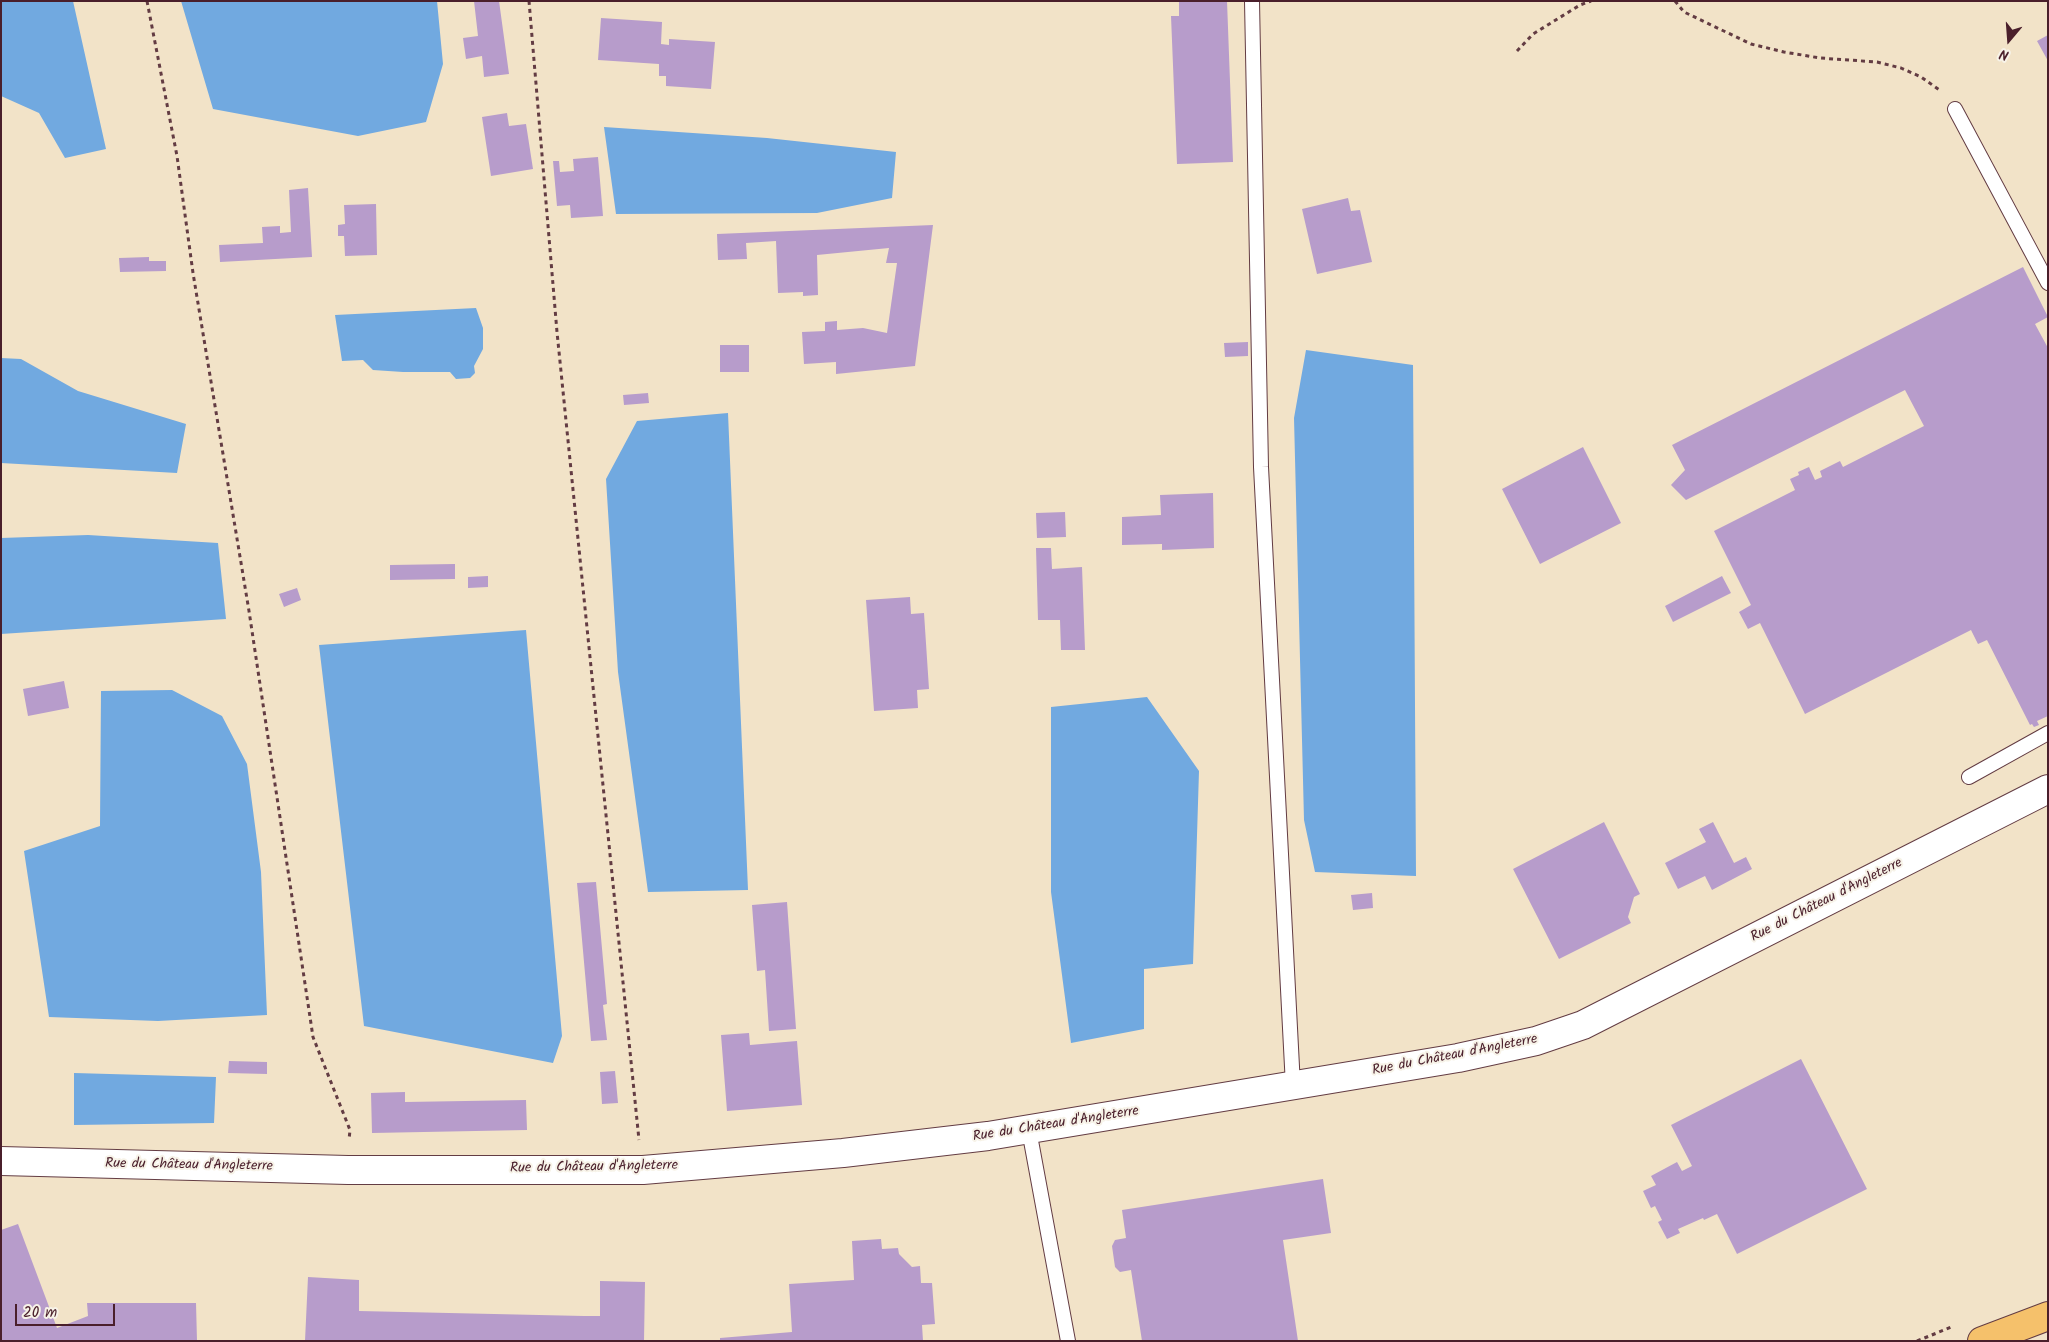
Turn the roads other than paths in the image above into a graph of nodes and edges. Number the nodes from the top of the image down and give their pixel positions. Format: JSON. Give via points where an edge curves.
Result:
{"nodes":[{"id":1,"x":1252,"y":1,"type":"edge"},
{"id":2,"x":1955,"y":109,"type":"road end"},
{"id":3,"x":2048,"y":283,"type":"edge"},
{"id":4,"x":2048,"y":733,"type":"edge"},
{"id":5,"x":1969,"y":777,"type":"dead end"},
{"id":6,"x":2048,"y":789,"type":"edge"},
{"id":7,"x":1293,"y":1086,"type":"junction"},
{"id":8,"x":1029,"y":1130,"type":"junction"},
{"id":9,"x":1,"y":1161,"type":"edge"},
{"id":10,"x":2048,"y":1316,"type":"edge"},
{"id":11,"x":1068,"y":1341,"type":"edge"},
{"id":12,"x":1982,"y":1341,"type":"edge"}],
"edges":[{"from":1,"to":7,"type":"lane","via":[[1261,467]]},
{"from":2,"to":3,"type":"lane"},
{"from":4,"to":5,"type":"lane"},
{"from":6,"to":7,"type":"street","name":"Rue du Château d'Angleterre","via":[[1582,1025],[1536,1041],[1458,1058]]},
{"from":7,"to":8,"type":"street","name":"Rue du Château d'Angleterre"},
{"from":8,"to":9,"type":"street","name":"Rue du Château d'Angleterre","via":[[843,1153],[643,1170],[348,1170]]},
{"from":8,"to":11,"type":"lane"},
{"from":10,"to":12,"type":"main road"}]}
